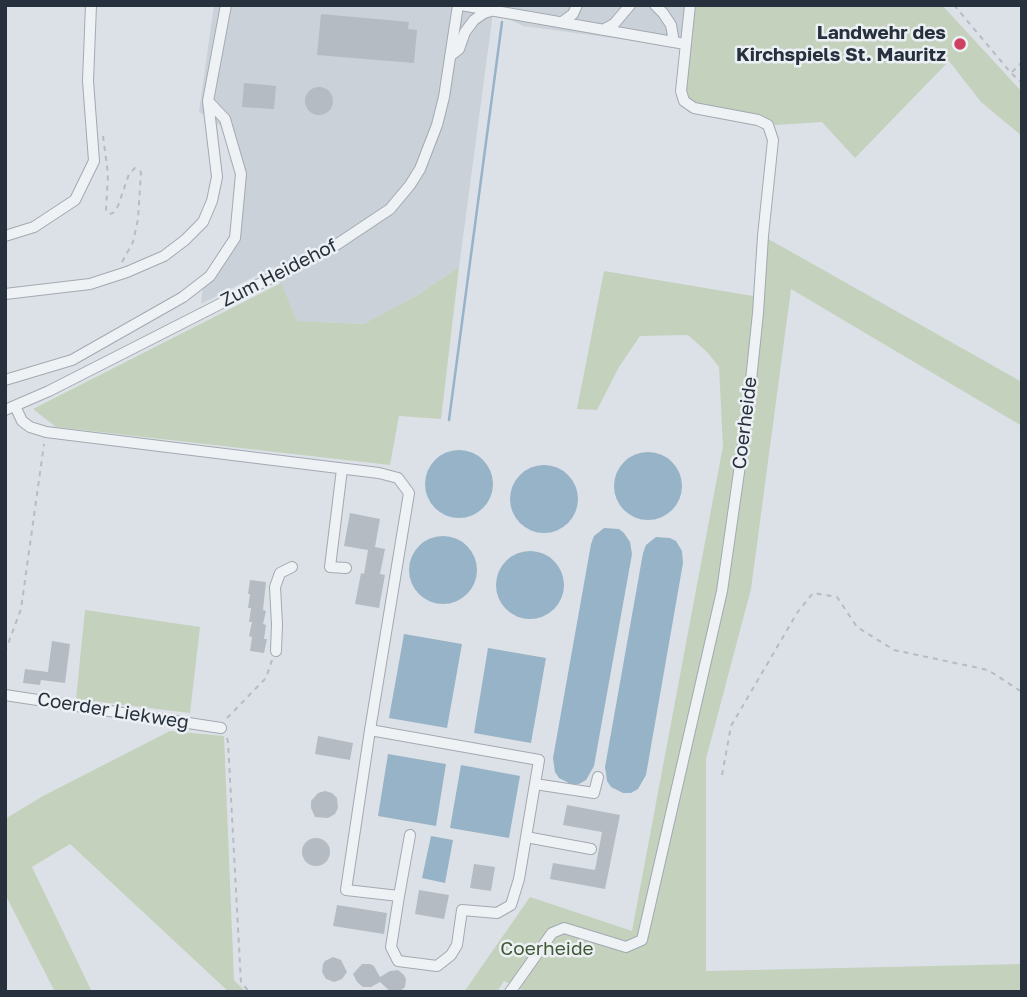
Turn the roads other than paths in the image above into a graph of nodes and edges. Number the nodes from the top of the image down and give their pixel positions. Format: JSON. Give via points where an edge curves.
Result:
{"nodes":[{"id":1,"x":91,"y":5,"type":"edge"},
{"id":2,"x":226,"y":5,"type":"edge"},
{"id":3,"x":459,"y":5,"type":"edge"},
{"id":4,"x":577,"y":5,"type":"edge"},
{"id":5,"x":630,"y":5,"type":"edge"},
{"id":6,"x":655,"y":5,"type":"edge"},
{"id":7,"x":690,"y":5,"type":"edge"},
{"id":8,"x":521,"y":9,"type":"edge"},
{"id":9,"x":495,"y":11,"type":"junction"},
{"id":10,"x":562,"y":22,"type":"junction"},
{"id":11,"x":603,"y":30,"type":"junction"},
{"id":12,"x":680,"y":43,"type":"junction"},
{"id":13,"x":450,"y":56,"type":"junction"},
{"id":14,"x":208,"y":101,"type":"junction"},
{"id":15,"x":5,"y":236,"type":"edge"},
{"id":16,"x":5,"y":294,"type":"edge"},
{"id":17,"x":5,"y":380,"type":"edge"},
{"id":18,"x":10,"y":408,"type":"edge"},
{"id":19,"x":342,"y":469,"type":"junction"},
{"id":20,"x":292,"y":567,"type":"dead end"},
{"id":21,"x":346,"y":568,"type":"dead end"},
{"id":22,"x":276,"y":650,"type":"road end"},
{"id":23,"x":5,"y":695,"type":"edge"},
{"id":24,"x":221,"y":728,"type":"road end"},
{"id":25,"x":370,"y":730,"type":"junction"},
{"id":26,"x":598,"y":777,"type":"dead end"},
{"id":27,"x":535,"y":784,"type":"junction"},
{"id":28,"x":410,"y":835,"type":"dead end"},
{"id":29,"x":526,"y":837,"type":"junction"},
{"id":30,"x":591,"y":849,"type":"dead end"},
{"id":31,"x":399,"y":896,"type":"junction"},
{"id":32,"x":510,"y":992,"type":"edge"}],
"edges":[{"from":1,"to":15,"type":"street","via":[[88,81],[94,161],[75,200],[34,227]]},
{"from":2,"to":14,"type":"street"},
{"from":3,"to":9,"type":"street","name":"Zum Heidehof"},
{"from":3,"to":13,"type":"street","name":"Zum Heidehof"},
{"from":4,"to":10,"type":"street"},
{"from":5,"to":11,"type":"street"},
{"from":6,"to":12,"type":"street"},
{"from":7,"to":12,"type":"street","name":"Coerheide"},
{"from":8,"to":9,"type":"street","name":"Zum Heidehof"},
{"from":8,"to":10,"type":"street","name":"Zum Heidehof"},
{"from":9,"to":13,"type":"street","name":"Zum Heidehof","via":[[474,20],[459,49]]},
{"from":10,"to":11,"type":"street","name":"Zum Heidehof"},
{"from":11,"to":12,"type":"street","name":"Zum Heidehof"},
{"from":12,"to":32,"type":"street","name":"Coerheide","via":[[684,101],[694,108],[758,120],[768,125],[773,140],[748,409],[722,591],[642,940],[626,947],[564,928],[552,933]]},
{"from":13,"to":18,"type":"street","name":"Zum Heidehof","via":[[430,148],[410,186],[390,209],[336,245]]},
{"from":14,"to":16,"type":"street","via":[[217,177],[203,222],[185,240],[164,256],[90,284]]},
{"from":14,"to":17,"type":"street","via":[[225,119],[241,174],[235,238],[210,276],[183,297],[72,360]]},
{"from":18,"to":19,"type":"street","name":"Zum Heidehof","via":[[30,427],[46,432]]},
{"from":19,"to":21,"type":"street","via":[[330,568]]},
{"from":19,"to":25,"type":"street","name":"Zum Heidehof","via":[[398,478],[408,493]]},
{"from":20,"to":22,"type":"street","via":[[280,573],[275,587]]},
{"from":23,"to":24,"type":"street","name":"Coerder Liekweg"},
{"from":25,"to":27,"type":"street","via":[[539,760]]},
{"from":25,"to":31,"type":"street","name":"Zum Heidehof","via":[[346,890]]},
{"from":26,"to":27,"type":"street","via":[[594,793]]},
{"from":27,"to":29,"type":"street"},
{"from":28,"to":31,"type":"street"},
{"from":29,"to":30,"type":"street"},
{"from":29,"to":31,"type":"street","via":[[511,905],[497,913],[463,910],[457,945],[437,967],[398,961],[391,947]]}]}
